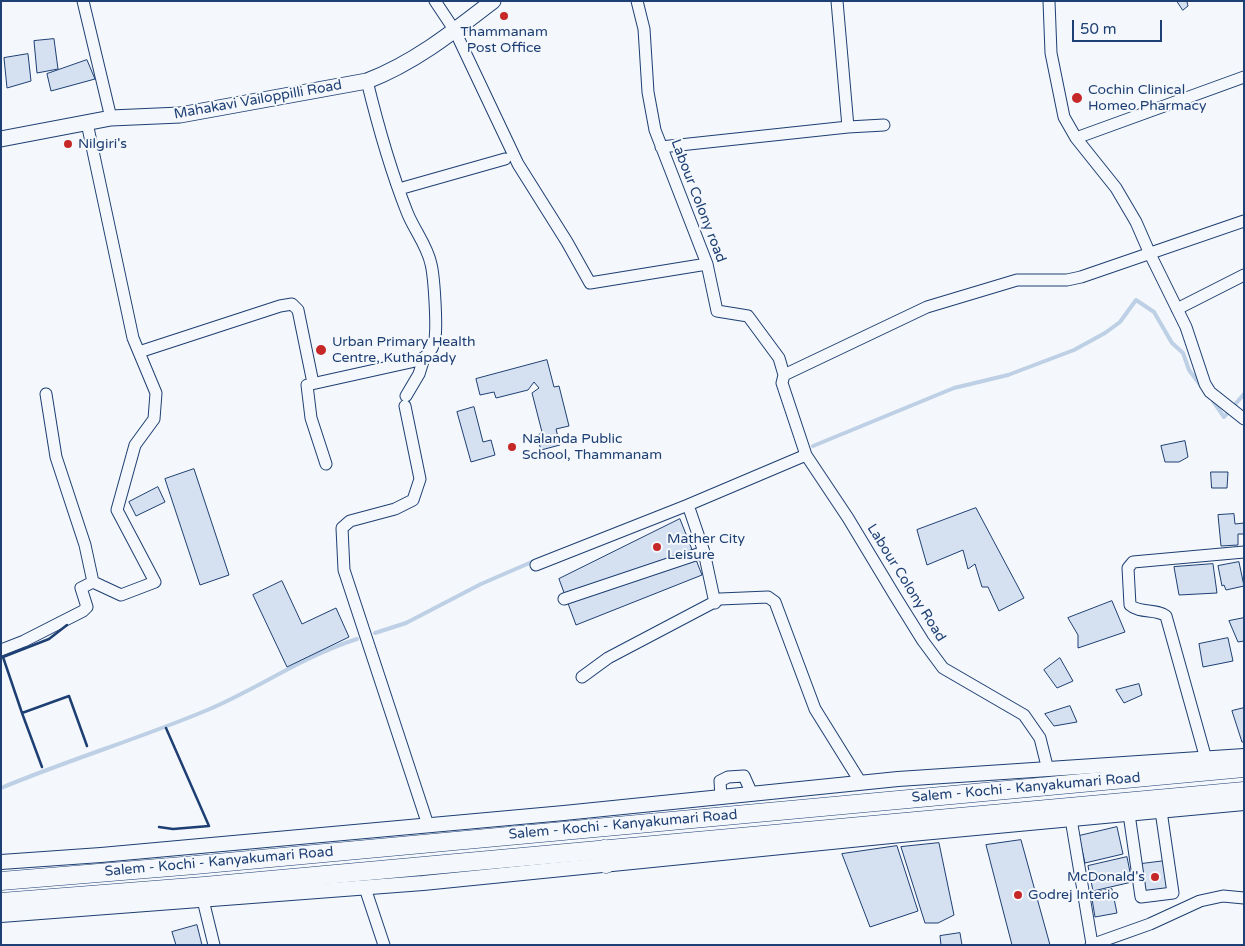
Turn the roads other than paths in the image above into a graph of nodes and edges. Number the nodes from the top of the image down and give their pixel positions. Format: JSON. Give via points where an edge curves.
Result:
{"nodes":[{"id":1,"x":83,"y":1,"type":"edge"},
{"id":2,"x":435,"y":1,"type":"edge"},
{"id":3,"x":493,"y":1,"type":"edge"},
{"id":4,"x":637,"y":1,"type":"edge"},
{"id":5,"x":837,"y":1,"type":"edge"},
{"id":6,"x":1049,"y":1,"type":"edge"},
{"id":7,"x":455,"y":31,"type":"junction"},
{"id":8,"x":1244,"y":77,"type":"edge"},
{"id":9,"x":366,"y":81,"type":"junction"},
{"id":10,"x":111,"y":118,"type":"junction"},
{"id":11,"x":87,"y":123,"type":"junction"},
{"id":12,"x":884,"y":125,"type":"dead end"},
{"id":13,"x":848,"y":127,"type":"junction"},
{"id":14,"x":1076,"y":138,"type":"junction"},
{"id":15,"x":1,"y":139,"type":"edge"},
{"id":16,"x":661,"y":147,"type":"junction"},
{"id":17,"x":505,"y":158,"type":"dead end"},
{"id":18,"x":399,"y":189,"type":"junction"},
{"id":19,"x":1244,"y":221,"type":"edge"},
{"id":20,"x":1150,"y":254,"type":"junction"},
{"id":21,"x":707,"y":264,"type":"junction"},
{"id":22,"x":1244,"y":275,"type":"edge"},
{"id":23,"x":1177,"y":309,"type":"junction"},
{"id":24,"x":139,"y":352,"type":"junction"},
{"id":25,"x":424,"y":358,"type":"junction"},
{"id":26,"x":784,"y":376,"type":"junction"},
{"id":27,"x":313,"y":383,"type":"junction"},
{"id":28,"x":46,"y":394,"type":"dead end"},
{"id":29,"x":1244,"y":419,"type":"edge"},
{"id":30,"x":806,"y":455,"type":"junction"},
{"id":31,"x":326,"y":464,"type":"dead end"},
{"id":32,"x":688,"y":505,"type":"junction"},
{"id":33,"x":704,"y":552,"type":"junction"},
{"id":34,"x":1244,"y":552,"type":"edge"},
{"id":35,"x":536,"y":565,"type":"dead end"},
{"id":36,"x":92,"y":582,"type":"junction"},
{"id":37,"x":564,"y":599,"type":"dead end"},
{"id":38,"x":715,"y":603,"type":"junction"},
{"id":39,"x":1,"y":650,"type":"edge"},
{"id":40,"x":582,"y":677,"type":"dead end"},
{"id":41,"x":1244,"y":756,"type":"edge"},
{"id":42,"x":1206,"y":759,"type":"junction"},
{"id":43,"x":1244,"y":768,"type":"edge"},
{"id":44,"x":1048,"y":770,"type":"junction"},
{"id":45,"x":861,"y":783,"type":"junction"},
{"id":46,"x":1244,"y":791,"type":"edge"},
{"id":47,"x":752,"y":794,"type":"junction"},
{"id":48,"x":953,"y":795,"type":"junction"},
{"id":49,"x":736,"y":796,"type":"junction"},
{"id":50,"x":721,"y":797,"type":"junction"},
{"id":51,"x":1244,"y":803,"type":"edge"},
{"id":52,"x":1161,"y":811,"type":"junction"},
{"id":53,"x":737,"y":814,"type":"junction"},
{"id":54,"x":1129,"y":814,"type":"junction"},
{"id":55,"x":956,"y":818,"type":"junction"},
{"id":56,"x":1071,"y":820,"type":"junction"},
{"id":57,"x":428,"y":825,"type":"junction"},
{"id":58,"x":605,"y":857,"type":"junction"},
{"id":59,"x":1,"y":862,"type":"edge"},
{"id":60,"x":50,"y":877,"type":"junction"},
{"id":61,"x":1,"y":881,"type":"edge"},
{"id":62,"x":365,"y":888,"type":"junction"},
{"id":63,"x":52,"y":898,"type":"junction"},
{"id":64,"x":1244,"y":898,"type":"edge"},
{"id":65,"x":203,"y":900,"type":"junction"},
{"id":66,"x":1,"y":902,"type":"edge"},
{"id":67,"x":1,"y":916,"type":"edge"},
{"id":68,"x":1092,"y":944,"type":"edge"},
{"id":69,"x":214,"y":945,"type":"edge"},
{"id":70,"x":384,"y":945,"type":"edge"}],
"edges":[{"from":1,"to":10,"type":"street"},
{"from":2,"to":7,"type":"street"},
{"from":3,"to":7,"type":"main road","name":"Mahakavi Vailoppilli Road"},
{"from":4,"to":16,"type":"street","name":"Labour Colony road","via":[[644,29],[648,92]]},
{"from":5,"to":13,"type":"street"},
{"from":6,"to":14,"type":"street","via":[[1051,53],[1064,117]]},
{"from":7,"to":9,"type":"main road","name":"Mahakavi Vailoppilli Road","via":[[411,60]]},
{"from":7,"to":21,"type":"street","via":[[518,164],[590,283]]},
{"from":8,"to":14,"type":"street"},
{"from":9,"to":10,"type":"main road","name":"Mahakavi Vailoppilli Road","via":[[180,115]]},
{"from":9,"to":18,"type":"street","via":[[382,142]]},
{"from":10,"to":11,"type":"main road","name":"Mahakavi Vailoppilli Road"},
{"from":11,"to":15,"type":"main road","name":"Mahakavi Vailoppilli Road"},
{"from":11,"to":24,"type":"street","via":[[133,338]]},
{"from":12,"to":13,"type":"street"},
{"from":13,"to":16,"type":"street"},
{"from":14,"to":20,"type":"street","via":[[1116,188]]},
{"from":16,"to":21,"type":"street","name":"Labour Colony road"},
{"from":17,"to":18,"type":"street"},
{"from":18,"to":25,"type":"street","via":[[433,272],[435,342]]},
{"from":19,"to":20,"type":"street"},
{"from":20,"to":23,"type":"street"},
{"from":20,"to":26,"type":"street","via":[[1081,277],[1017,280],[927,307]]},
{"from":21,"to":26,"type":"street","name":"Labour Colony road","via":[[717,311],[748,316],[779,358]]},
{"from":22,"to":23,"type":"street"},
{"from":23,"to":29,"type":"street","via":[[1205,384],[1210,392]]},
{"from":24,"to":27,"type":"street","via":[[292,304],[298,310]]},
{"from":24,"to":36,"type":"street","via":[[156,393],[154,420],[135,445],[117,510],[155,582],[121,596]]},
{"from":25,"to":27,"type":"street"},
{"from":25,"to":57,"type":"street","via":[[406,401],[420,479],[413,500],[395,510],[350,521],[342,528],[344,570]]},
{"from":26,"to":30,"type":"street","name":"Labour Colony Road","via":[[782,383]]},
{"from":27,"to":31,"type":"street","via":[[307,385],[311,418]]},
{"from":28,"to":36,"type":"street","via":[[56,456],[85,545]]},
{"from":30,"to":32,"type":"street"},
{"from":30,"to":44,"type":"street","name":"Labour Colony Road","via":[[943,668],[1024,715],[1040,738]]},
{"from":32,"to":33,"type":"street"},
{"from":32,"to":35,"type":"street"},
{"from":33,"to":37,"type":"street"},
{"from":33,"to":38,"type":"street"},
{"from":34,"to":42,"type":"street","via":[[1133,562],[1128,568],[1130,605],[1136,610],[1166,616]]},
{"from":36,"to":39,"type":"street","via":[[81,588],[87,607],[83,611]]},
{"from":38,"to":40,"type":"street","via":[[608,658]]},
{"from":38,"to":45,"type":"street","via":[[720,599],[753,596],[768,597],[775,602],[815,709]]},
{"from":41,"to":42,"type":"street"},
{"from":42,"to":44,"type":"street"},
{"from":43,"to":48,"type":"highway","name":"Salem - Kochi - Kanyakumari Road"},
{"from":44,"to":45,"type":"street"},
{"from":45,"to":47,"type":"street"},
{"from":46,"to":55,"type":"highway","name":"Salem - Kochi - Kanyakumari Road"},
{"from":47,"to":49,"type":"street"},
{"from":47,"to":50,"type":"street","via":[[744,776],[728,777],[720,781]]},
{"from":48,"to":53,"type":"highway","name":"Salem - Kochi - Kanyakumari Road"},
{"from":48,"to":55,"type":"highway"},
{"from":49,"to":50,"type":"street"},
{"from":49,"to":53,"type":"street"},
{"from":50,"to":57,"type":"street"},
{"from":51,"to":52,"type":"street"},
{"from":52,"to":54,"type":"street"},
{"from":52,"to":54,"type":"street","via":[[1173,893],[1141,897]]},
{"from":53,"to":60,"type":"highway","name":"Salem - Kochi - Kanyakumari Road"},
{"from":54,"to":56,"type":"street"},
{"from":55,"to":58,"type":"highway","name":"Salem - Kochi - Kanyakumari Road"},
{"from":56,"to":58,"type":"street"},
{"from":56,"to":68,"type":"street"},
{"from":57,"to":59,"type":"street"},
{"from":58,"to":62,"type":"street"},
{"from":58,"to":63,"type":"highway","name":"Salem - Kochi - Kanyakumari Road"},
{"from":60,"to":61,"type":"highway","name":"Salem - Kochi - Kanyakumari Road"},
{"from":60,"to":63,"type":"highway"},
{"from":62,"to":65,"type":"street"},
{"from":62,"to":70,"type":"street"},
{"from":63,"to":66,"type":"highway","name":"Salem - Kochi - Kanyakumari Road"},
{"from":64,"to":68,"type":"street","via":[[1223,896],[1200,902]]},
{"from":65,"to":67,"type":"street"},
{"from":65,"to":69,"type":"street"}]}
